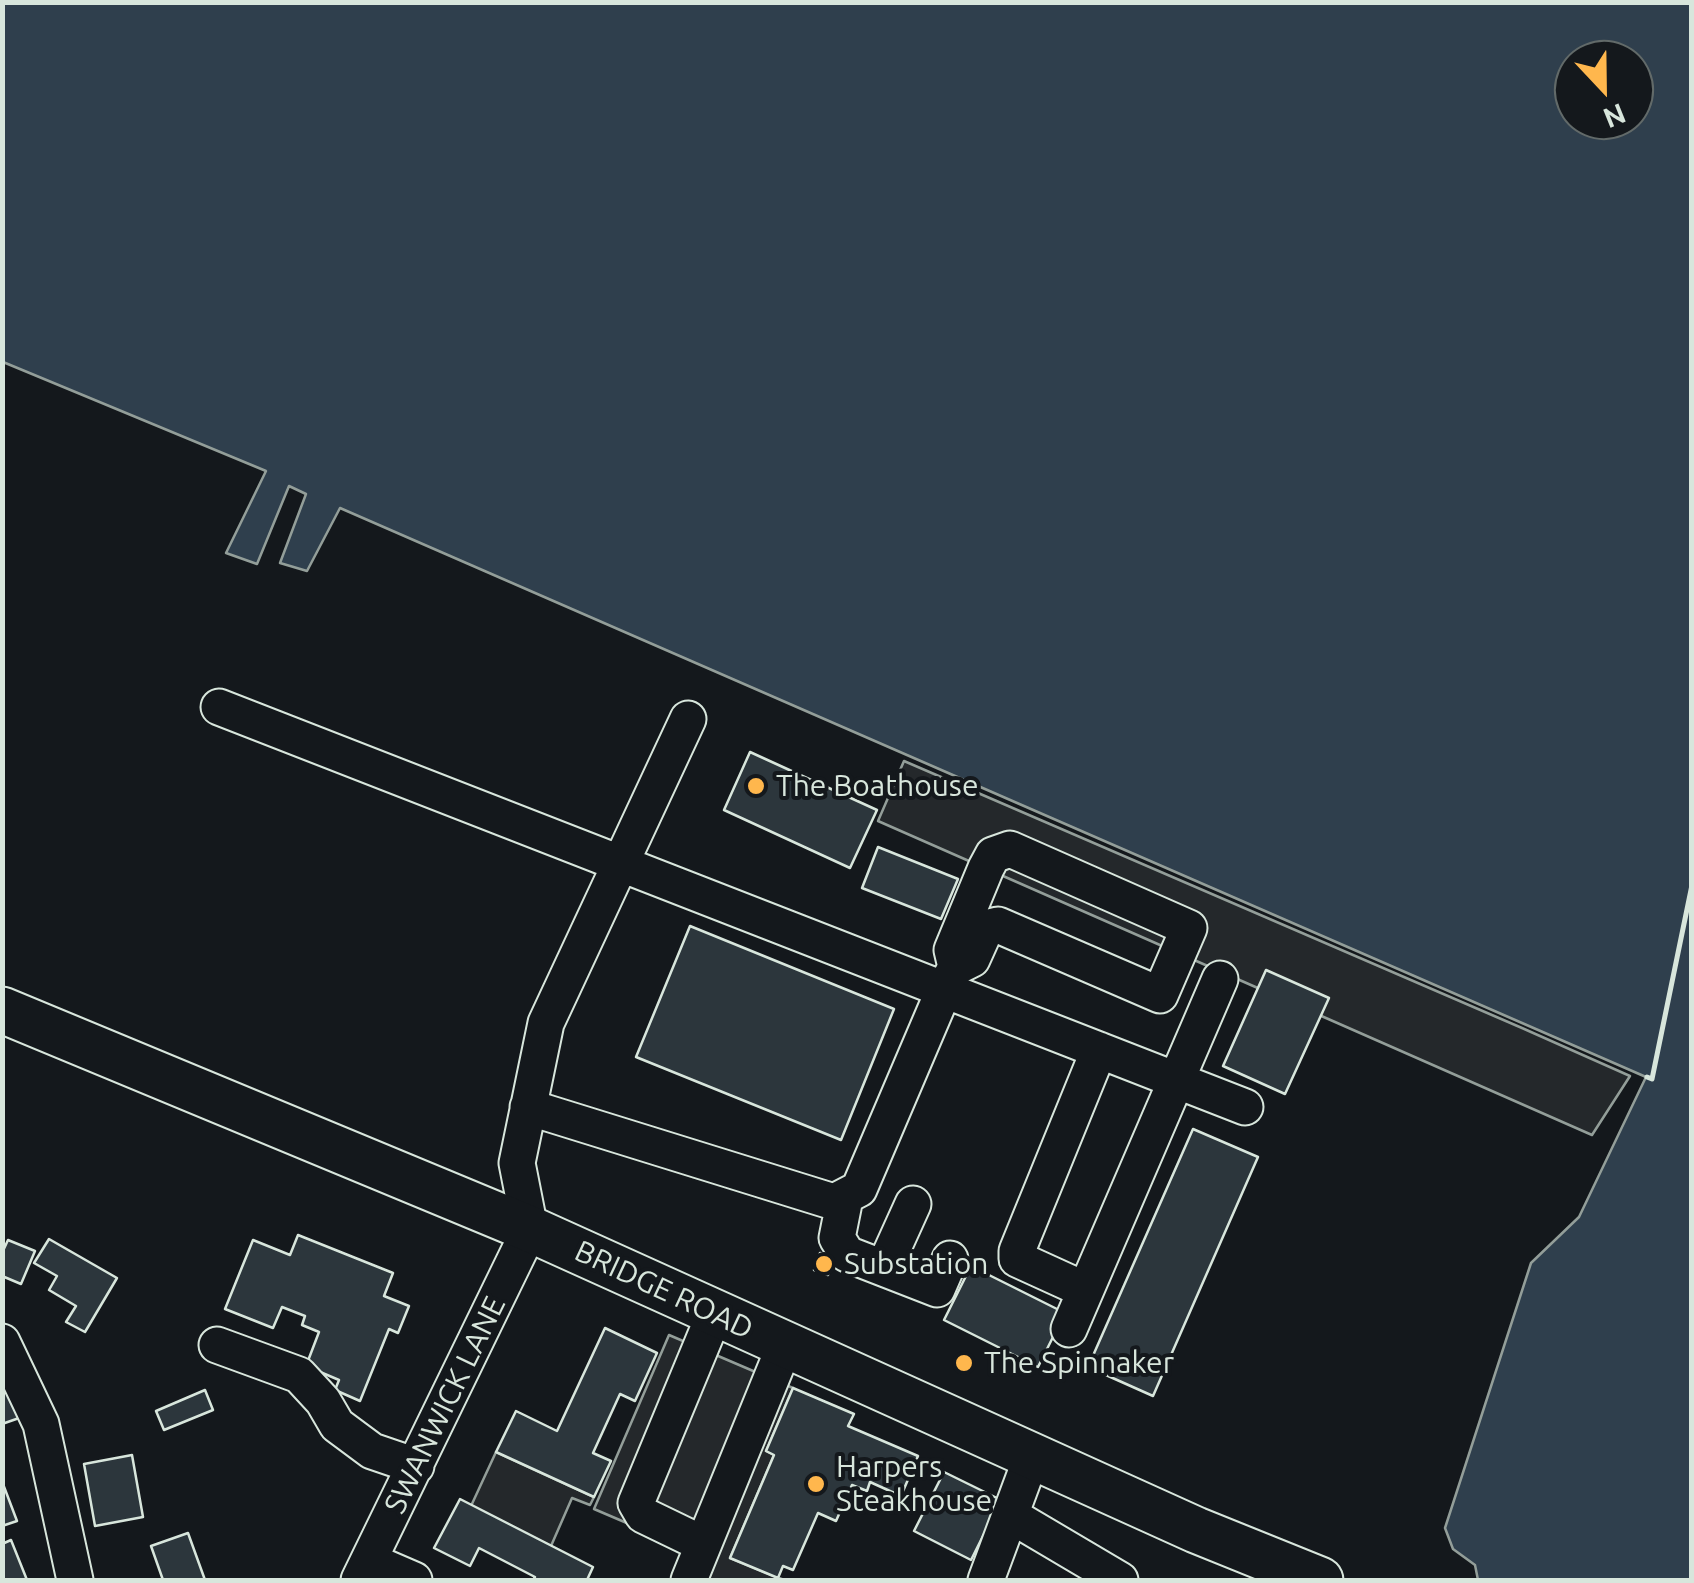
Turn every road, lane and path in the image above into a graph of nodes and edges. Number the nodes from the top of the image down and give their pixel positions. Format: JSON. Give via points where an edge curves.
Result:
{"nodes":[{"id":1,"x":219,"y":707,"type":"dead end"},
{"id":2,"x":688,"y":719,"type":"dead end"},
{"id":3,"x":620,"y":864,"type":"junction"},
{"id":4,"x":950,"y":978,"type":"junction"},
{"id":5,"x":1220,"y":979,"type":"dead end"},
{"id":6,"x":2,"y":1010,"type":"edge"},
{"id":7,"x":1099,"y":1050,"type":"junction"},
{"id":8,"x":1173,"y":1079,"type":"junction"},
{"id":9,"x":528,"y":1107,"type":"junction"},
{"id":10,"x":1245,"y":1107,"type":"dead end"},
{"id":11,"x":845,"y":1198,"type":"junction"},
{"id":12,"x":913,"y":1204,"type":"dead end"},
{"id":13,"x":530,"y":1228,"type":"junction"},
{"id":14,"x":950,"y":1259,"type":"dead end"},
{"id":15,"x":884,"y":1268,"type":"junction"},
{"id":16,"x":1085,"y":1290,"type":"junction"},
{"id":17,"x":714,"y":1313,"type":"junction"},
{"id":18,"x":1069,"y":1329,"type":"dead end"},
{"id":19,"x":2,"y":1342,"type":"edge"},
{"id":20,"x":785,"y":1345,"type":"junction"},
{"id":21,"x":217,"y":1346,"type":"dead end"},
{"id":22,"x":1032,"y":1456,"type":"junction"},
{"id":23,"x":416,"y":1466,"type":"junction"},
{"id":24,"x":1010,"y":1515,"type":"junction"},
{"id":25,"x":704,"y":1544,"type":"junction"},
{"id":26,"x":364,"y":1571,"type":"edge"},
{"id":27,"x":76,"y":1580,"type":"edge"},
{"id":28,"x":414,"y":1580,"type":"edge"},
{"id":29,"x":689,"y":1580,"type":"edge"},
{"id":30,"x":986,"y":1580,"type":"edge"},
{"id":31,"x":1120,"y":1580,"type":"edge"},
{"id":32,"x":1320,"y":1580,"type":"edge"}],
"edges":[{"from":1,"to":3,"type":"street"},
{"from":2,"to":3,"type":"street"},
{"from":3,"to":4,"type":"street"},
{"from":3,"to":9,"type":"street","via":[[546,1023]]},
{"from":4,"to":4,"type":"street","via":[[952,950],[986,868],[994,855],[1010,849],[1189,928],[1160,995],[992,924],[972,959]]},
{"from":4,"to":7,"type":"street"},
{"from":4,"to":11,"type":"street","via":[[859,1189]]},
{"from":5,"to":8,"type":"street"},
{"from":6,"to":13,"type":"main road","name":"BRIDGE ROAD"},
{"from":7,"to":8,"type":"street"},
{"from":7,"to":16,"type":"street","via":[[1017,1259]]},
{"from":8,"to":10,"type":"street"},
{"from":8,"to":16,"type":"street"},
{"from":9,"to":11,"type":"street","via":[[824,1199]]},
{"from":9,"to":13,"type":"street","via":[[517,1163]]},
{"from":11,"to":15,"type":"street","via":[[837,1238],[848,1254]]},
{"from":12,"to":15,"type":"street"},
{"from":13,"to":17,"type":"main road","name":"BRIDGE ROAD"},
{"from":13,"to":23,"type":"street","name":"SWANWICK LANE"},
{"from":14,"to":15,"type":"street","via":[[937,1289]]},
{"from":16,"to":18,"type":"street"},
{"from":17,"to":20,"type":"main road","name":"BRIDGE ROAD"},
{"from":17,"to":25,"type":"street","via":[[636,1503],[643,1515]]},
{"from":19,"to":27,"type":"street","via":[[41,1424]]},
{"from":20,"to":22,"type":"main road","name":"BRIDGE ROAD"},
{"from":20,"to":25,"type":"street"},
{"from":21,"to":23,"type":"street","via":[[299,1375],[337,1424],[372,1451]]},
{"from":22,"to":24,"type":"street"},
{"from":22,"to":32,"type":"main road","name":"BRIDGE ROAD"},
{"from":23,"to":26,"type":"street","name":"SWANWICK LANE"},
{"from":24,"to":30,"type":"street"},
{"from":24,"to":31,"type":"street"},
{"from":25,"to":29,"type":"street"},
{"from":26,"to":28,"type":"street"}]}
